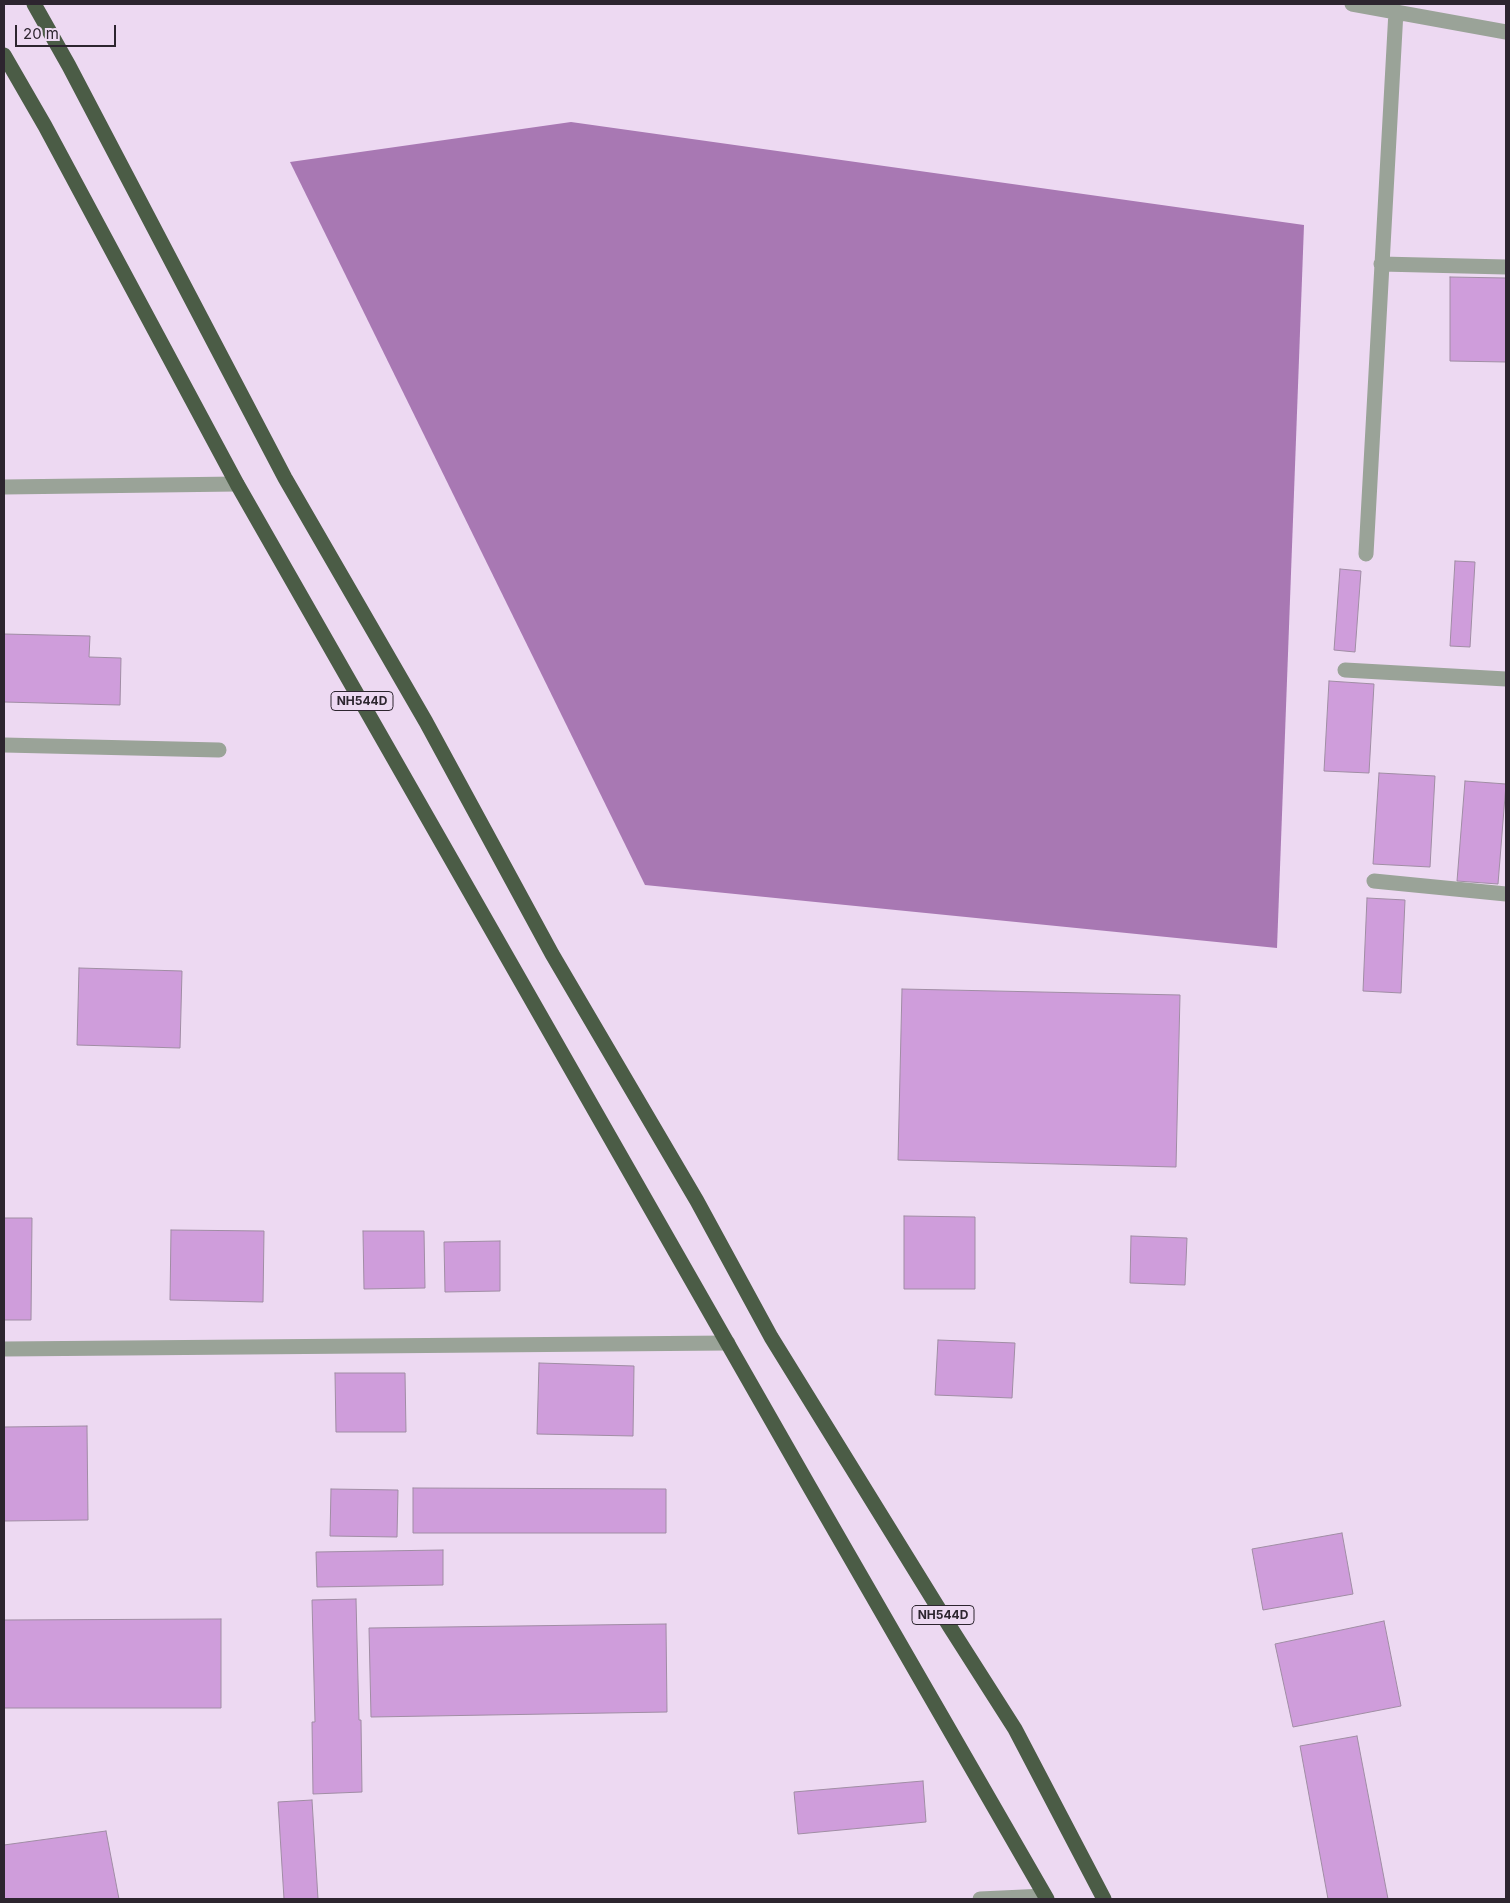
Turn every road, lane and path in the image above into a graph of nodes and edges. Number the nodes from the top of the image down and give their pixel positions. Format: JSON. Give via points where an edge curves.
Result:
{"nodes":[{"id":1,"x":34,"y":4,"type":"edge"},
{"id":2,"x":1352,"y":4,"type":"edge"},
{"id":3,"x":1396,"y":12,"type":"junction"},
{"id":4,"x":1506,"y":32,"type":"edge"},
{"id":5,"x":4,"y":55,"type":"edge"},
{"id":6,"x":1381,"y":264,"type":"junction"},
{"id":7,"x":1506,"y":267,"type":"edge"},
{"id":8,"x":237,"y":484,"type":"junction"},
{"id":9,"x":4,"y":487,"type":"edge"},
{"id":10,"x":1366,"y":554,"type":"dead end"},
{"id":11,"x":1345,"y":670,"type":"dead end"},
{"id":12,"x":1506,"y":679,"type":"edge"},
{"id":13,"x":4,"y":745,"type":"edge"},
{"id":14,"x":219,"y":750,"type":"dead end"},
{"id":15,"x":1374,"y":881,"type":"dead end"},
{"id":16,"x":1506,"y":894,"type":"edge"},
{"id":17,"x":728,"y":1343,"type":"junction"},
{"id":18,"x":4,"y":1349,"type":"edge"},
{"id":19,"x":1046,"y":1898,"type":"edge"},
{"id":20,"x":980,"y":1899,"type":"edge"},
{"id":21,"x":1104,"y":1899,"type":"edge"}],
"edges":[{"from":1,"to":21,"type":"highway","number":"NH544D","via":[[285,478],[426,722],[552,954],[697,1201],[771,1336],[1015,1730]]},
{"from":2,"to":3,"type":"street"},
{"from":3,"to":4,"type":"street"},
{"from":3,"to":6,"type":"street"},
{"from":5,"to":8,"type":"highway","number":"NH544D"},
{"from":6,"to":7,"type":"street"},
{"from":6,"to":10,"type":"street"},
{"from":8,"to":9,"type":"street"},
{"from":8,"to":17,"type":"highway","number":"NH544D"},
{"from":11,"to":12,"type":"street"},
{"from":13,"to":14,"type":"street"},
{"from":15,"to":16,"type":"street"},
{"from":17,"to":18,"type":"street"},
{"from":17,"to":19,"type":"highway","number":"NH544D"},
{"from":19,"to":20,"type":"street"}]}
